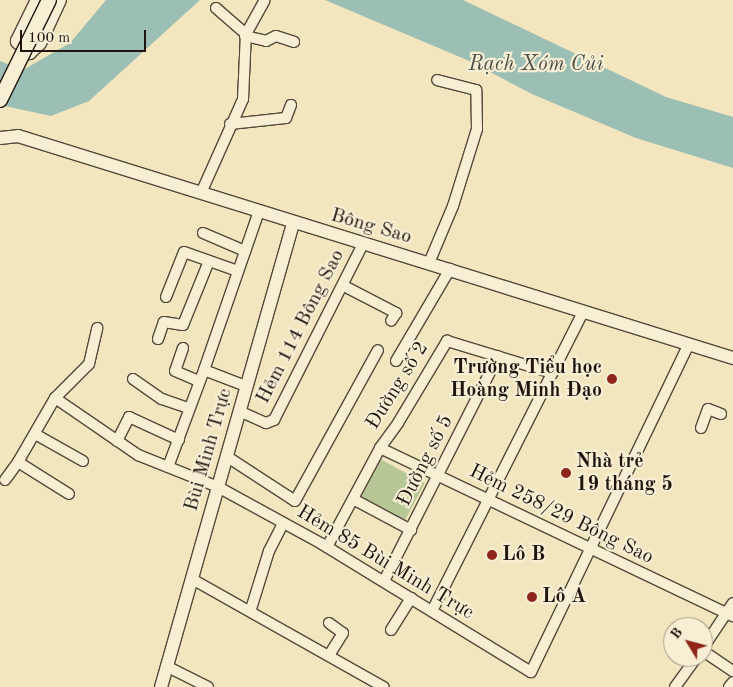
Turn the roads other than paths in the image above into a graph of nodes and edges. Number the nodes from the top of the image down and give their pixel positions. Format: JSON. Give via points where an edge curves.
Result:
{"nodes":[{"id":1,"x":38,"y":0,"type":"edge"},
{"id":2,"x":49,"y":0,"type":"edge"},
{"id":3,"x":59,"y":0,"type":"edge"},
{"id":4,"x":264,"y":1,"type":"edge"},
{"id":5,"x":216,"y":8,"type":"dead end"},
{"id":6,"x":245,"y":35,"type":"junction"},
{"id":7,"x":294,"y":42,"type":"dead end"},
{"id":8,"x":437,"y":80,"type":"dead end"},
{"id":9,"x":0,"y":100,"type":"edge"},
{"id":10,"x":291,"y":105,"type":"dead end"},
{"id":11,"x":230,"y":124,"type":"junction"},
{"id":12,"x":0,"y":138,"type":"edge"},
{"id":13,"x":201,"y":193,"type":"junction"},
{"id":14,"x":259,"y":211,"type":"junction"},
{"id":15,"x":293,"y":224,"type":"junction"},
{"id":16,"x":203,"y":232,"type":"dead end"},
{"id":17,"x":363,"y":244,"type":"junction"},
{"id":18,"x":245,"y":251,"type":"junction"},
{"id":19,"x":209,"y":261,"type":"junction"},
{"id":20,"x":429,"y":263,"type":"junction"},
{"id":21,"x":450,"y":269,"type":"junction"},
{"id":22,"x":238,"y":271,"type":"junction"},
{"id":23,"x":344,"y":286,"type":"junction"},
{"id":24,"x":166,"y":297,"type":"dead end"},
{"id":25,"x":583,"y":312,"type":"junction"},
{"id":26,"x":391,"y":321,"type":"dead end"},
{"id":27,"x":97,"y":328,"type":"dead end"},
{"id":28,"x":158,"y":339,"type":"dead end"},
{"id":29,"x":689,"y":344,"type":"junction"},
{"id":30,"x":183,"y":348,"type":"dead end"},
{"id":31,"x":378,"y":350,"type":"dead end"},
{"id":32,"x":498,"y":356,"type":"junction"},
{"id":33,"x":733,"y":358,"type":"edge"},
{"id":34,"x":396,"y":360,"type":"dead end"},
{"id":35,"x":204,"y":370,"type":"junction"},
{"id":36,"x":552,"y":373,"type":"junction"},
{"id":37,"x":133,"y":380,"type":"dead end"},
{"id":38,"x":199,"y":381,"type":"junction"},
{"id":39,"x":246,"y":386,"type":"junction"},
{"id":40,"x":55,"y":398,"type":"junction"},
{"id":41,"x":188,"y":408,"type":"junction"},
{"id":42,"x":239,"y":411,"type":"junction"},
{"id":43,"x":722,"y":414,"type":"dead end"},
{"id":44,"x":701,"y":428,"type":"dead end"},
{"id":45,"x":36,"y":434,"type":"junction"},
{"id":46,"x":179,"y":440,"type":"junction"},
{"id":47,"x":117,"y":441,"type":"junction"},
{"id":48,"x":380,"y":448,"type":"junction"},
{"id":49,"x":226,"y":456,"type":"junction"},
{"id":50,"x":83,"y":461,"type":"dead end"},
{"id":51,"x":18,"y":462,"type":"junction"},
{"id":52,"x":168,"y":467,"type":"junction"},
{"id":53,"x":439,"y":476,"type":"junction"},
{"id":54,"x":5,"y":480,"type":"dead end"},
{"id":55,"x":218,"y":487,"type":"junction"},
{"id":56,"x":69,"y":494,"type":"dead end"},
{"id":57,"x":353,"y":499,"type":"junction"},
{"id":58,"x":488,"y":499,"type":"junction"},
{"id":59,"x":283,"y":523,"type":"junction"},
{"id":60,"x":411,"y":530,"type":"junction"},
{"id":61,"x":327,"y":546,"type":"junction"},
{"id":62,"x":592,"y":550,"type":"junction"},
{"id":63,"x":192,"y":579,"type":"junction"},
{"id":64,"x":384,"y":581,"type":"junction"},
{"id":65,"x":411,"y":598,"type":"junction"},
{"id":66,"x":733,"y":603,"type":"edge"},
{"id":67,"x":251,"y":609,"type":"junction"},
{"id":68,"x":432,"y":611,"type":"junction"},
{"id":69,"x":730,"y":615,"type":"edge"},
{"id":70,"x":328,"y":624,"type":"dead end"},
{"id":71,"x":391,"y":630,"type":"dead end"},
{"id":72,"x":713,"y":636,"type":"edge"},
{"id":73,"x":330,"y":654,"type":"junction"},
{"id":74,"x":713,"y":656,"type":"edge"},
{"id":75,"x":166,"y":666,"type":"junction"},
{"id":76,"x":689,"y":667,"type":"edge"},
{"id":77,"x":733,"y":671,"type":"edge"},
{"id":78,"x":733,"y":682,"type":"edge"},
{"id":79,"x":161,"y":687,"type":"edge"},
{"id":80,"x":208,"y":687,"type":"edge"},
{"id":81,"x":384,"y":687,"type":"edge"},
{"id":82,"x":675,"y":687,"type":"edge"},
{"id":83,"x":730,"y":687,"type":"edge"}],
"edges":[{"from":1,"to":3,"type":"main road","via":[[18,41],[29,52],[39,43]]},
{"from":2,"to":9,"type":"main road","bridge":true},
{"from":4,"to":6,"type":"street"},
{"from":5,"to":6,"type":"street"},
{"from":6,"to":7,"type":"street","via":[[266,41],[276,36]]},
{"from":6,"to":11,"type":"street","via":[[243,99]]},
{"from":8,"to":20,"type":"street","via":[[476,90],[477,129],[453,206]]},
{"from":10,"to":11,"type":"street","via":[[286,118]]},
{"from":11,"to":13,"type":"street"},
{"from":12,"to":13,"type":"street","name":"Bông Sao","via":[[18,136]]},
{"from":13,"to":14,"type":"street","name":"Bông Sao"},
{"from":14,"to":15,"type":"street","name":"Bông Sao"},
{"from":14,"to":18,"type":"street"},
{"from":15,"to":17,"type":"street","name":"Bông Sao"},
{"from":15,"to":39,"type":"street","name":"Bùi Minh Trực"},
{"from":16,"to":18,"type":"street"},
{"from":17,"to":20,"type":"street","name":"Bông Sao"},
{"from":17,"to":23,"type":"street","name":"Hẻm 114 Bông Sao"},
{"from":18,"to":22,"type":"street"},
{"from":19,"to":22,"type":"street"},
{"from":19,"to":24,"type":"street","via":[[184,252]]},
{"from":19,"to":28,"type":"street","via":[[183,325],[164,322]]},
{"from":20,"to":21,"type":"street","name":"Bông Sao"},
{"from":21,"to":25,"type":"street","name":"Bông Sao"},
{"from":21,"to":34,"type":"street"},
{"from":22,"to":35,"type":"street"},
{"from":23,"to":26,"type":"street","via":[[396,313]]},
{"from":23,"to":42,"type":"street","name":"Hẻm 114 Bông Sao","via":[[274,420],[266,423]]},
{"from":25,"to":29,"type":"street","name":"Bông Sao"},
{"from":25,"to":36,"type":"street"},
{"from":27,"to":40,"type":"street","via":[[89,364]]},
{"from":29,"to":33,"type":"street","name":"Bông Sao"},
{"from":29,"to":62,"type":"street"},
{"from":30,"to":38,"type":"street","via":[[174,371]]},
{"from":31,"to":49,"type":"street","via":[[296,501]]},
{"from":32,"to":36,"type":"street","name":"Đường số 2"},
{"from":32,"to":48,"type":"street","name":"Đường số 2","via":[[448,341]]},
{"from":32,"to":53,"type":"street","name":"Đường số 5"},
{"from":35,"to":38,"type":"street"},
{"from":35,"to":39,"type":"street"},
{"from":36,"to":58,"type":"street"},
{"from":37,"to":41,"type":"street","via":[[162,399]]},
{"from":38,"to":41,"type":"street"},
{"from":39,"to":42,"type":"street","name":"Bùi Minh Trực"},
{"from":40,"to":45,"type":"street"},
{"from":40,"to":47,"type":"street","name":"Hẻm 85 Bùi Minh Trực"},
{"from":41,"to":46,"type":"street"},
{"from":42,"to":49,"type":"street","name":"Bùi Minh Trực"},
{"from":43,"to":44,"type":"street","via":[[708,409]]},
{"from":45,"to":50,"type":"street"},
{"from":45,"to":51,"type":"street"},
{"from":46,"to":47,"type":"street","via":[[128,418]]},
{"from":46,"to":52,"type":"street"},
{"from":47,"to":52,"type":"street","name":"Hẻm 85 Bùi Minh Trực","via":[[138,455]]},
{"from":48,"to":53,"type":"street","name":"Hẻm 258/29 Bông Sao"},
{"from":48,"to":57,"type":"street","name":"Đường số 2"},
{"from":49,"to":55,"type":"street","name":"Bùi Minh Trực"},
{"from":51,"to":54,"type":"street"},
{"from":51,"to":56,"type":"street"},
{"from":52,"to":55,"type":"street","name":"Hẻm 85 Bùi Minh Trực"},
{"from":53,"to":58,"type":"street","name":"Hẻm 258/29 Bông Sao"},
{"from":53,"to":60,"type":"street","name":"Đường số 5"},
{"from":55,"to":59,"type":"street","name":"Hẻm 85 Bùi Minh Trực"},
{"from":55,"to":63,"type":"street","name":"Bùi Minh Trực"},
{"from":57,"to":60,"type":"street"},
{"from":57,"to":61,"type":"street","name":"Đường số 2"},
{"from":58,"to":62,"type":"street","name":"Hẻm 258/29 Bông Sao"},
{"from":58,"to":68,"type":"street"},
{"from":59,"to":61,"type":"street","name":"Hẻm 85 Bùi Minh Trực"},
{"from":59,"to":67,"type":"street","via":[[268,551]]},
{"from":60,"to":64,"type":"street","name":"Đường số 5"},
{"from":61,"to":64,"type":"street","name":"Hẻm 85 Bùi Minh Trực"},
{"from":62,"to":68,"type":"street","name":"Hẻm 85 Bùi Minh Trực","via":[[531,672]]},
{"from":62,"to":69,"type":"street","name":"Hẻm 258/29 Bông Sao"},
{"from":63,"to":67,"type":"street"},
{"from":63,"to":75,"type":"street","name":"Bùi Minh Trực"},
{"from":64,"to":65,"type":"street","name":"Hẻm 85 Bùi Minh Trực"},
{"from":65,"to":68,"type":"street","name":"Hẻm 85 Bùi Minh Trực"},
{"from":65,"to":71,"type":"street"},
{"from":66,"to":69,"type":"street"},
{"from":67,"to":73,"type":"street"},
{"from":69,"to":72,"type":"street"},
{"from":70,"to":73,"type":"street","via":[[343,633]]},
{"from":73,"to":81,"type":"street"},
{"from":74,"to":77,"type":"street"},
{"from":75,"to":79,"type":"street","name":"Bùi Minh Trực"},
{"from":75,"to":80,"type":"street"},
{"from":76,"to":82,"type":"street"},
{"from":78,"to":83,"type":"street"}]}
